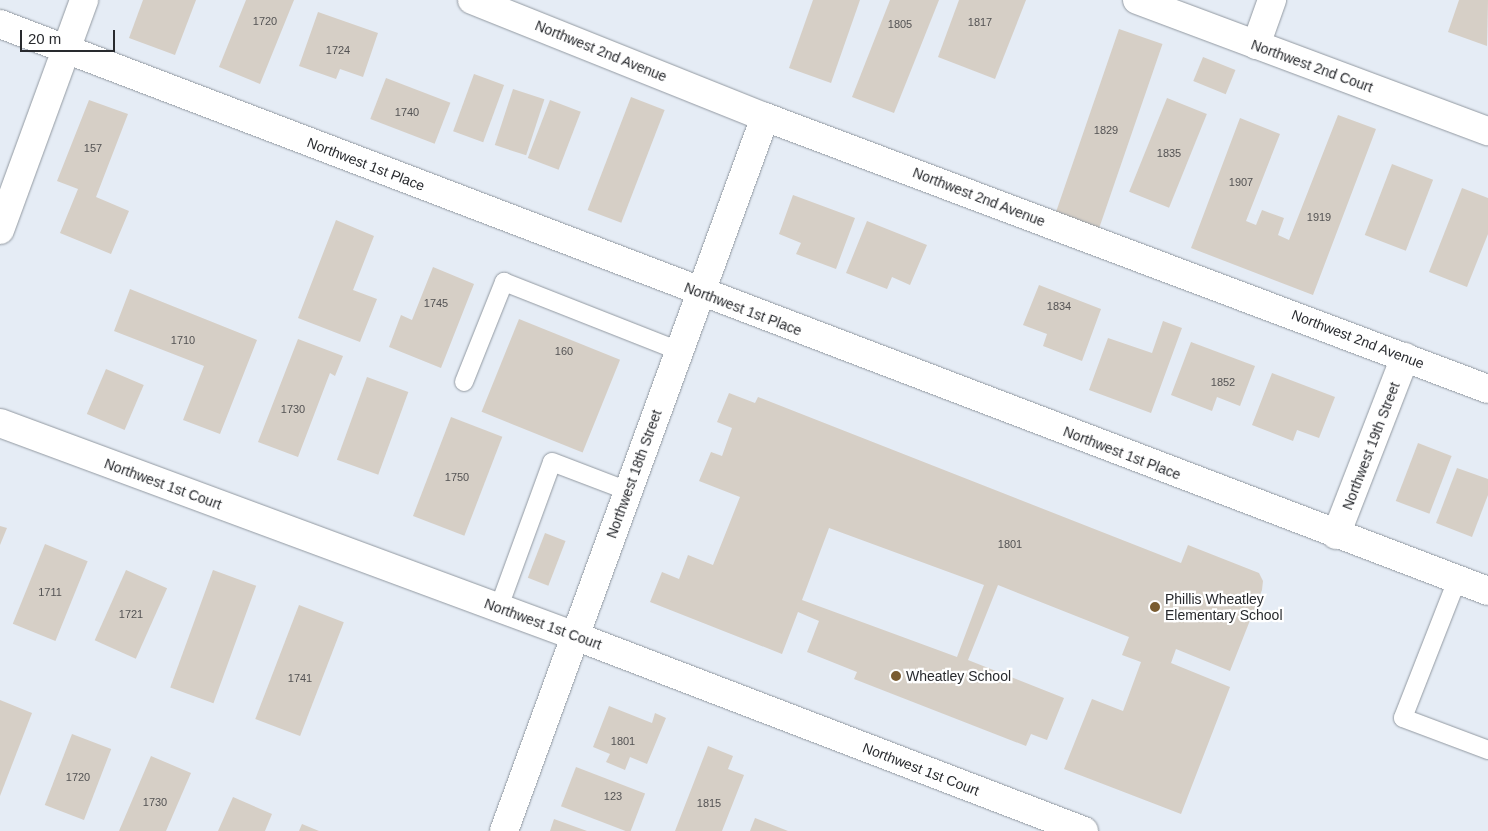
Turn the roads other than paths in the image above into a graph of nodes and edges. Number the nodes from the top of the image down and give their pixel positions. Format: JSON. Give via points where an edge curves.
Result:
{"nodes":[{"id":1,"x":84,"y":0,"type":"edge"},
{"id":2,"x":472,"y":0,"type":"edge"},
{"id":3,"x":1137,"y":0,"type":"edge"},
{"id":4,"x":1272,"y":0,"type":"edge"},
{"id":5,"x":0,"y":24,"type":"edge"},
{"id":6,"x":1256,"y":45,"type":"junction"},
{"id":7,"x":66,"y":48,"type":"junction"},
{"id":8,"x":765,"y":116,"type":"junction"},
{"id":9,"x":1488,"y":131,"type":"edge"},
{"id":10,"x":2,"y":221,"type":"edge"},
{"id":11,"x":700,"y":293,"type":"junction"},
{"id":12,"x":679,"y":352,"type":"junction"},
{"id":13,"x":1405,"y":357,"type":"junction"},
{"id":14,"x":464,"y":382,"type":"dead end"},
{"id":15,"x":1488,"y":389,"type":"edge"},
{"id":16,"x":0,"y":423,"type":"edge"},
{"id":17,"x":628,"y":491,"type":"junction"},
{"id":18,"x":1336,"y":535,"type":"junction"},
{"id":19,"x":1457,"y":580,"type":"junction"},
{"id":20,"x":1488,"y":591,"type":"edge"},
{"id":21,"x":499,"y":607,"type":"junction"},
{"id":22,"x":575,"y":636,"type":"junction"},
{"id":23,"x":1488,"y":750,"type":"edge"},
{"id":24,"x":504,"y":831,"type":"edge"},
{"id":25,"x":1084,"y":831,"type":"edge"}],
"edges":[{"from":1,"to":7,"type":"street"},
{"from":2,"to":8,"type":"street","name":"Northwest 2nd Avenue"},
{"from":3,"to":6,"type":"street","name":"Northwest 2nd Court"},
{"from":4,"to":6,"type":"street"},
{"from":5,"to":7,"type":"street","name":"Northwest 1st Place"},
{"from":6,"to":9,"type":"street","name":"Northwest 2nd Court"},
{"from":7,"to":10,"type":"street"},
{"from":7,"to":11,"type":"street","name":"Northwest 1st Place"},
{"from":8,"to":11,"type":"street","name":"Northwest 18th Street"},
{"from":8,"to":13,"type":"street","name":"Northwest 2nd Avenue"},
{"from":11,"to":12,"type":"street","name":"Northwest 18th Street"},
{"from":11,"to":18,"type":"street","name":"Northwest 1st Place"},
{"from":12,"to":14,"type":"lane","via":[[504,282]]},
{"from":12,"to":17,"type":"street","name":"Northwest 18th Street"},
{"from":13,"to":15,"type":"street","name":"Northwest 2nd Avenue"},
{"from":13,"to":18,"type":"street","name":"Northwest 19th Street"},
{"from":16,"to":21,"type":"street","name":"Northwest 1st Court"},
{"from":17,"to":21,"type":"lane","via":[[552,462]]},
{"from":17,"to":22,"type":"street","name":"Northwest 18th Street"},
{"from":18,"to":19,"type":"street","name":"Northwest 1st Place"},
{"from":19,"to":20,"type":"street","name":"Northwest 1st Place"},
{"from":19,"to":23,"type":"lane","via":[[1403,718]]},
{"from":21,"to":22,"type":"street","name":"Northwest 1st Court"},
{"from":22,"to":24,"type":"street","name":"Northwest 18th Street"},
{"from":22,"to":25,"type":"street","name":"Northwest 1st Court"}]}
